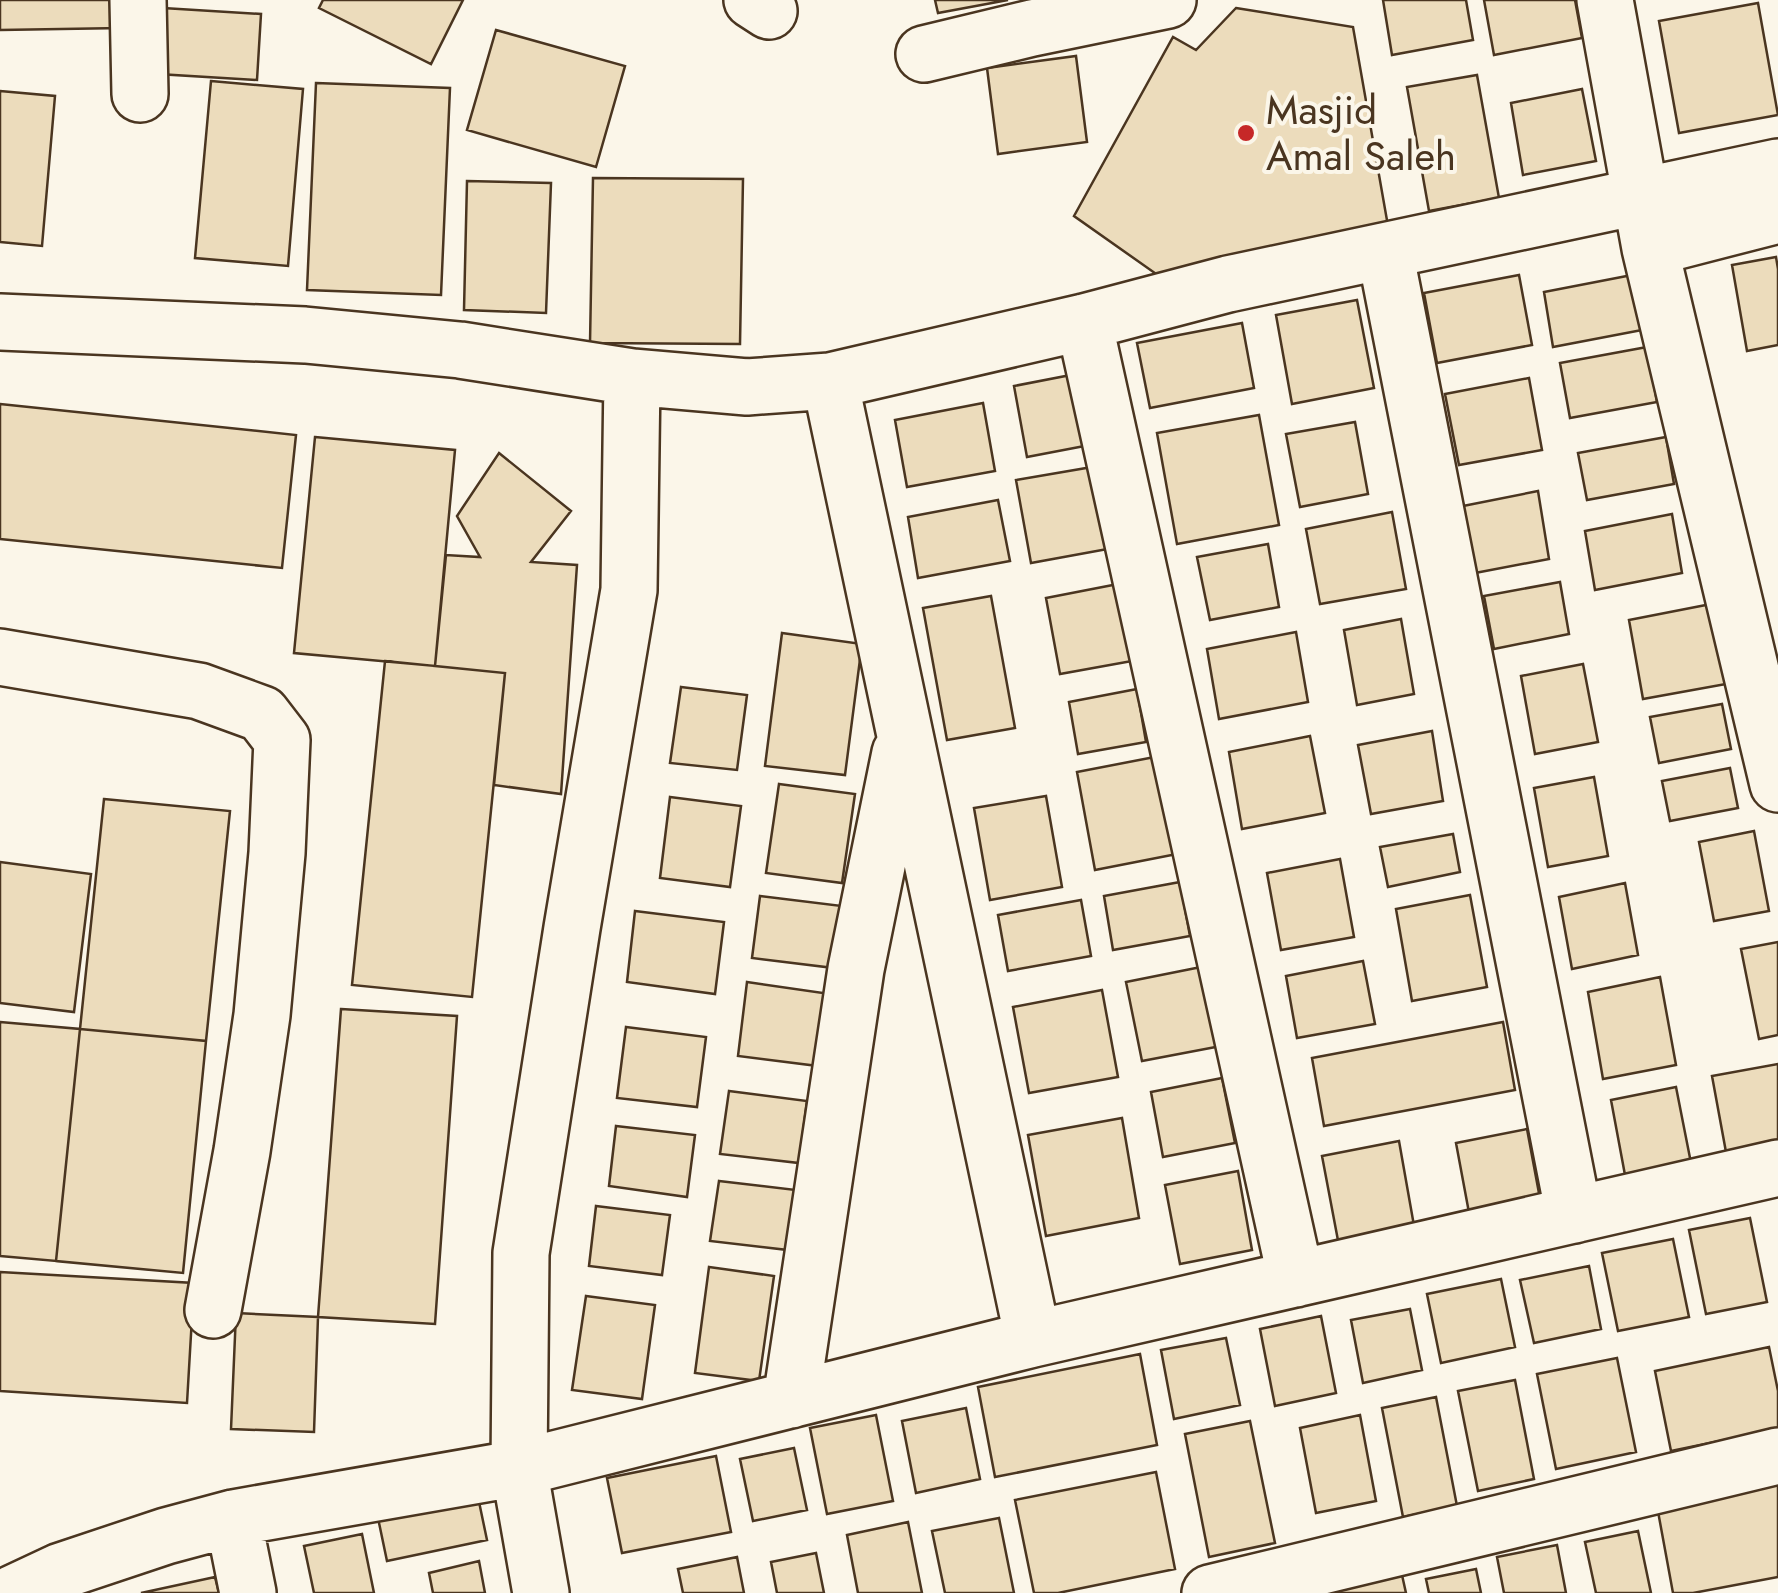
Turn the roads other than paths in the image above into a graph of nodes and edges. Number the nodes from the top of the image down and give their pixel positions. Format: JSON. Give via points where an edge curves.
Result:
{"nodes":[{"id":1,"x":138,"y":0,"type":"edge"},
{"id":2,"x":1168,"y":0,"type":"edge"},
{"id":3,"x":1605,"y":0,"type":"edge"},
{"id":4,"x":924,"y":54,"type":"dead end"},
{"id":5,"x":140,"y":94,"type":"dead end"},
{"id":6,"x":1778,"y":167,"type":"edge"},
{"id":7,"x":1642,"y":195,"type":"junction"},
{"id":8,"x":1778,"y":215,"type":"edge"},
{"id":9,"x":1650,"y":248,"type":"junction"},
{"id":10,"x":1385,"y":252,"type":"junction"},
{"id":11,"x":0,"y":322,"type":"edge"},
{"id":12,"x":1084,"y":322,"type":"junction"},
{"id":13,"x":632,"y":377,"type":"junction"},
{"id":14,"x":830,"y":380,"type":"junction"},
{"id":15,"x":0,"y":658,"type":"edge"},
{"id":16,"x":905,"y":730,"type":"junction"},
{"id":17,"x":1778,"y":784,"type":"edge"},
{"id":18,"x":1778,"y":1168,"type":"edge"},
{"id":19,"x":1574,"y":1215,"type":"junction"},
{"id":20,"x":1296,"y":1279,"type":"junction"},
{"id":21,"x":212,"y":1310,"type":"dead end"},
{"id":22,"x":1034,"y":1339,"type":"junction"},
{"id":23,"x":791,"y":1400,"type":"junction"},
{"id":24,"x":1778,"y":1456,"type":"edge"},
{"id":25,"x":519,"y":1468,"type":"junction"},
{"id":26,"x":232,"y":1518,"type":"junction"},
{"id":27,"x":14,"y":1593,"type":"edge"},
{"id":28,"x":248,"y":1593,"type":"edge"},
{"id":29,"x":542,"y":1593,"type":"edge"},
{"id":30,"x":1210,"y":1593,"type":"edge"}],
"edges":[{"from":1,"to":5,"type":"street"},
{"from":2,"to":4,"type":"street"},
{"from":3,"to":7,"type":"street"},
{"from":6,"to":7,"type":"street"},
{"from":7,"to":9,"type":"street"},
{"from":7,"to":10,"type":"street"},
{"from":8,"to":9,"type":"street"},
{"from":9,"to":17,"type":"street"},
{"from":10,"to":12,"type":"street"},
{"from":10,"to":19,"type":"street"},
{"from":11,"to":13,"type":"street","via":[[306,335]]},
{"from":12,"to":14,"type":"street"},
{"from":12,"to":20,"type":"street"},
{"from":13,"to":14,"type":"street","via":[[747,386]]},
{"from":13,"to":25,"type":"street","via":[[629,590],[521,1253]]},
{"from":14,"to":16,"type":"street"},
{"from":15,"to":21,"type":"street","via":[[199,691],[262,714],[282,740],[262,1015]]},
{"from":16,"to":22,"type":"street"},
{"from":16,"to":23,"type":"street","via":[[856,969]]},
{"from":18,"to":19,"type":"street"},
{"from":19,"to":20,"type":"street"},
{"from":20,"to":22,"type":"street"},
{"from":22,"to":23,"type":"street"},
{"from":23,"to":25,"type":"street"},
{"from":24,"to":30,"type":"street"},
{"from":25,"to":26,"type":"street"},
{"from":25,"to":29,"type":"street"},
{"from":26,"to":27,"type":"street","via":[[61,1571]]},
{"from":26,"to":28,"type":"street"}]}
